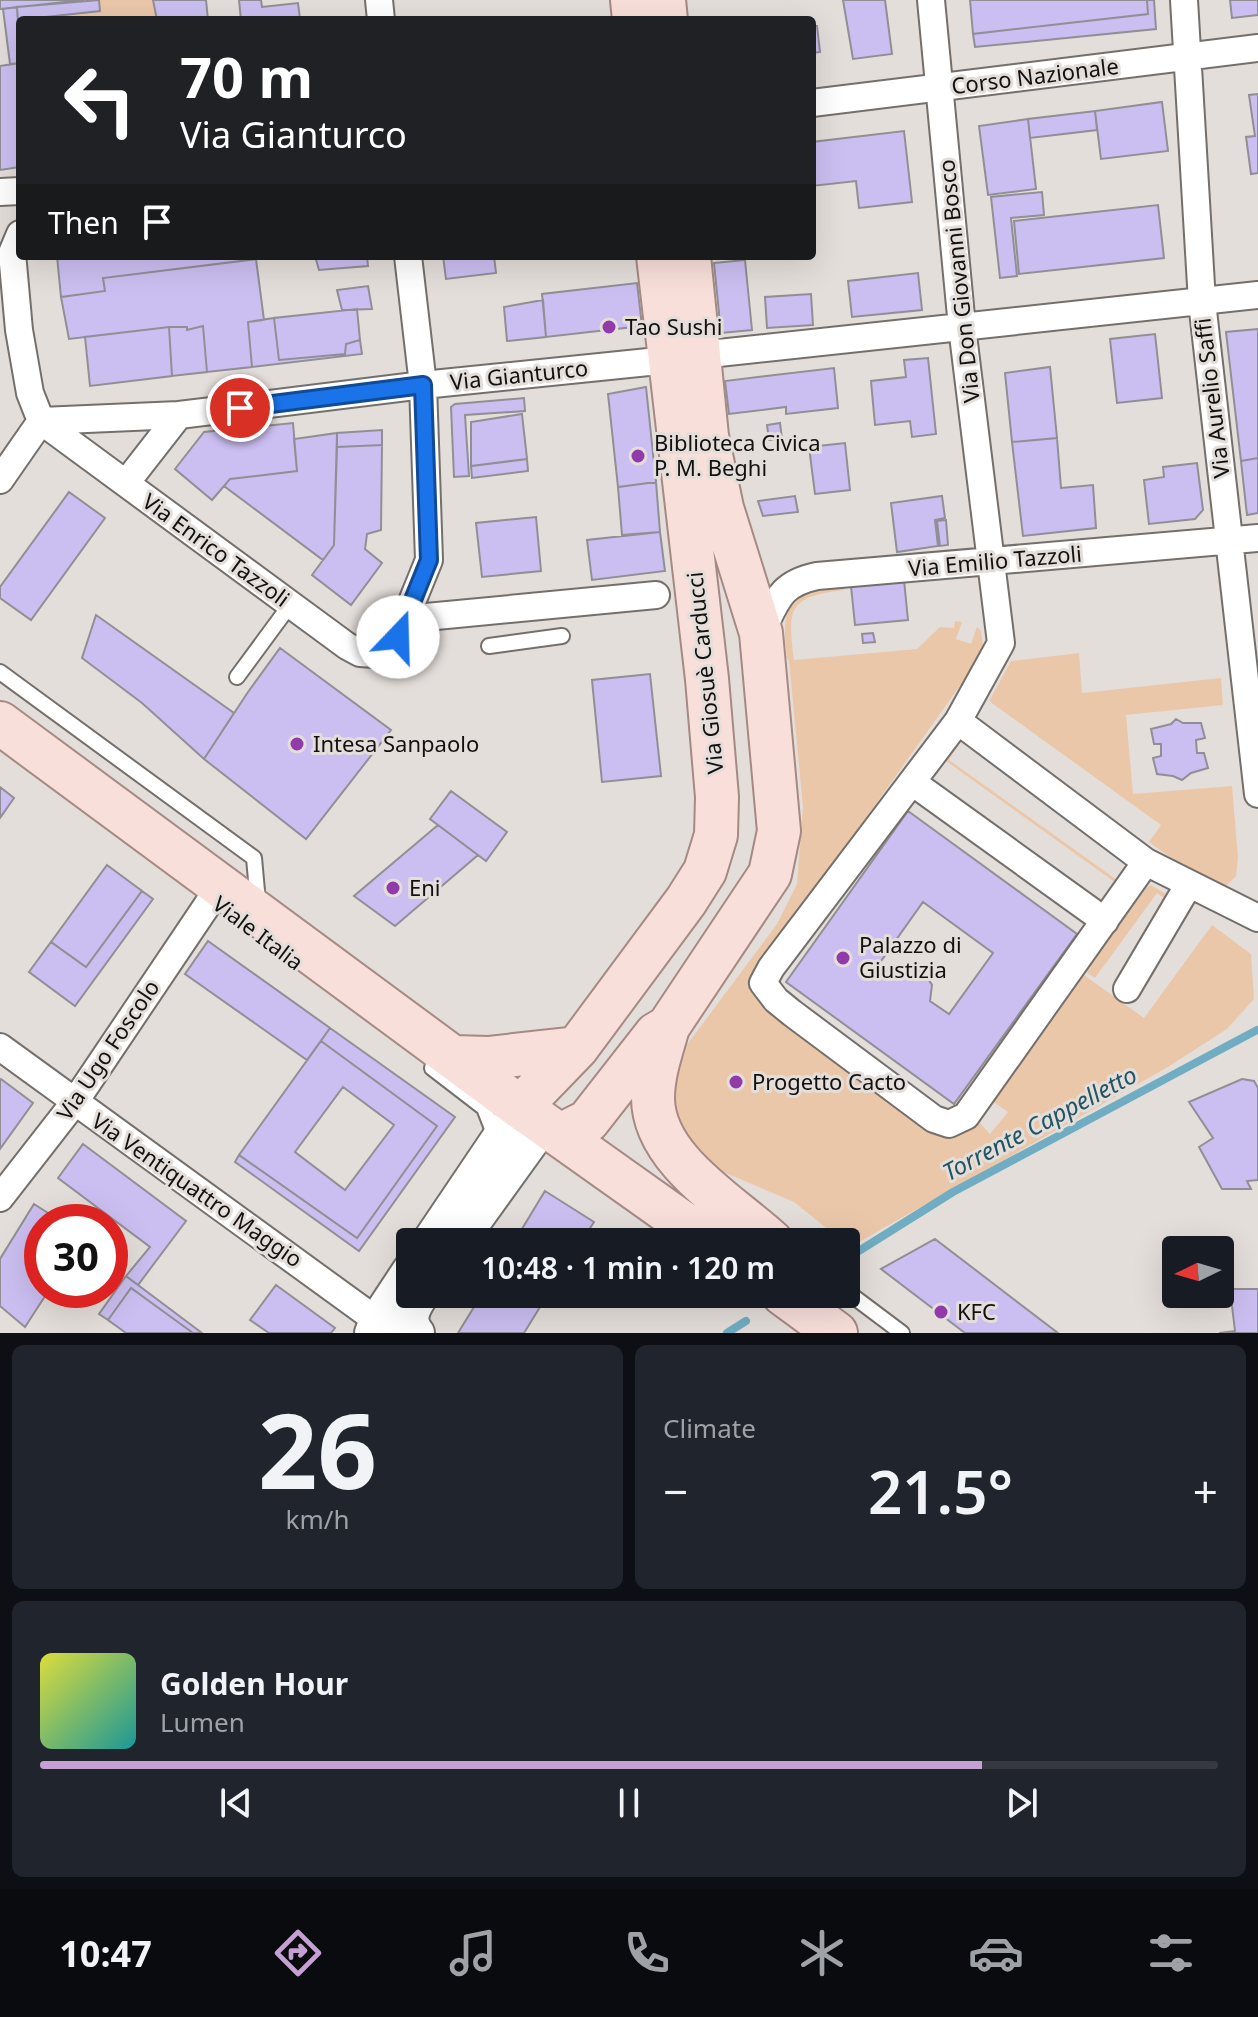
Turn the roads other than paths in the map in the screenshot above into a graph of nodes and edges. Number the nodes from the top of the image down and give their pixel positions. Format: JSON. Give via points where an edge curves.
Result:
{"nodes":[{"id":1,"x":931,"y":0,"type":"edge"},
{"id":2,"x":1184,"y":0,"type":"edge"},
{"id":3,"x":1258,"y":48,"type":"edge"},
{"id":4,"x":1189,"y":56,"type":"junction"},
{"id":5,"x":939,"y":88,"type":"junction"},
{"id":6,"x":816,"y":103,"type":"edge"},
{"id":7,"x":16,"y":244,"type":"edge"},
{"id":8,"x":408,"y":260,"type":"edge"},
{"id":9,"x":659,"y":260,"type":"edge"},
{"id":10,"x":689,"y":260,"type":"edge"},
{"id":11,"x":1258,"y":295,"type":"edge"},
{"id":12,"x":1202,"y":302,"type":"junction"},
{"id":13,"x":962,"y":327,"type":"junction"},
{"id":14,"x":684,"y":358,"type":"junction"},
{"id":15,"x":423,"y":385,"type":"junction"},
{"id":16,"x":179,"y":415,"type":"junction"},
{"id":17,"x":41,"y":421,"type":"junction"},
{"id":18,"x":0,"y":480,"type":"edge"},
{"id":19,"x":126,"y":483,"type":"junction"},
{"id":20,"x":1258,"y":538,"type":"edge"},
{"id":21,"x":1229,"y":541,"type":"junction"},
{"id":22,"x":993,"y":561,"type":"junction"},
{"id":23,"x":656,"y":595,"type":"dead end"},
{"id":24,"x":290,"y":605,"type":"junction"},
{"id":25,"x":401,"y":630,"type":"junction"},
{"id":26,"x":761,"y":633,"type":"junction"},
{"id":27,"x":562,"y":636,"type":"dead end"},
{"id":28,"x":489,"y":646,"type":"dead end"},
{"id":29,"x":0,"y":672,"type":"edge"},
{"id":30,"x":237,"y":677,"type":"dead end"},
{"id":31,"x":958,"y":721,"type":"junction"},
{"id":32,"x":0,"y":723,"type":"edge"},
{"id":33,"x":912,"y":782,"type":"junction"},
{"id":34,"x":1258,"y":794,"type":"edge"},
{"id":35,"x":137,"y":843,"type":"dead end"},
{"id":36,"x":1146,"y":862,"type":"junction"},
{"id":37,"x":1189,"y":884,"type":"junction"},
{"id":38,"x":212,"y":898,"type":"junction"},
{"id":39,"x":1258,"y":918,"type":"edge"},
{"id":40,"x":1105,"y":921,"type":"junction"},
{"id":41,"x":256,"y":925,"type":"junction"},
{"id":42,"x":1127,"y":989,"type":"dead end"},
{"id":43,"x":668,"y":1027,"type":"junction"},
{"id":44,"x":0,"y":1047,"type":"edge"},
{"id":45,"x":577,"y":1048,"type":"junction"},
{"id":46,"x":438,"y":1059,"type":"junction"},
{"id":47,"x":74,"y":1103,"type":"junction"},
{"id":48,"x":542,"y":1122,"type":"junction"},
{"id":49,"x":497,"y":1141,"type":"junction"},
{"id":50,"x":0,"y":1198,"type":"edge"},
{"id":51,"x":438,"y":1228,"type":"edge"},
{"id":52,"x":469,"y":1228,"type":"edge"},
{"id":53,"x":690,"y":1228,"type":"edge"},
{"id":54,"x":756,"y":1228,"type":"edge"},
{"id":55,"x":396,"y":1298,"type":"edge"},
{"id":56,"x":414,"y":1308,"type":"edge"},
{"id":57,"x":818,"y":1309,"type":"edge"},
{"id":58,"x":381,"y":1329,"type":"edge"},
{"id":59,"x":417,"y":1333,"type":"edge"},
{"id":60,"x":902,"y":1333,"type":"edge"}],
"edges":[{"from":1,"to":5,"type":"street","name":"Via Don Giovanni Bosco"},
{"from":2,"to":4,"type":"street","name":"Via Aurelio Saffi"},
{"from":3,"to":4,"type":"street","name":"Corso Nazionale"},
{"from":4,"to":5,"type":"street","name":"Corso Nazionale"},
{"from":4,"to":12,"type":"street","name":"Via Aurelio Saffi"},
{"from":5,"to":6,"type":"street","name":"Corso Nazionale"},
{"from":5,"to":13,"type":"street","name":"Via Don Giovanni Bosco"},
{"from":7,"to":17,"type":"street","via":[[12,253],[19,330],[30,393]]},
{"from":8,"to":15,"type":"street"},
{"from":9,"to":14,"type":"main road","name":"Via Giosuè Carducci"},
{"from":10,"to":14,"type":"main road","name":"Via Giosuè Carducci"},
{"from":11,"to":12,"type":"street","name":"Via Gianturco"},
{"from":12,"to":13,"type":"street","name":"Via Gianturco"},
{"from":12,"to":21,"type":"street","name":"Via Aurelio Saffi"},
{"from":13,"to":14,"type":"street","name":"Via Gianturco"},
{"from":13,"to":22,"type":"street","name":"Via Don Giovanni Bosco"},
{"from":14,"to":15,"type":"street","name":"Via Gianturco"},
{"from":14,"to":26,"type":"main road","name":"Via Giosuè Carducci"},
{"from":14,"to":45,"type":"main road","name":"Via Giosuè Carducci","via":[[716,835],[705,871],[686,901]]},
{"from":15,"to":16,"type":"street","name":"Via Gianturco"},
{"from":15,"to":25,"type":"street","via":[[429,560]]},
{"from":16,"to":17,"type":"street","name":"Via Gianturco"},
{"from":16,"to":19,"type":"street"},
{"from":17,"to":18,"type":"street"},
{"from":17,"to":19,"type":"street","name":"Via Enrico Tazzoli"},
{"from":19,"to":24,"type":"street","name":"Via Enrico Tazzoli"},
{"from":20,"to":21,"type":"street","name":"Via Emilio Tazzoli"},
{"from":21,"to":22,"type":"street","name":"Via Emilio Tazzoli"},
{"from":21,"to":34,"type":"street","name":"Via Aurelio Saffi"},
{"from":22,"to":26,"type":"street","name":"Via Emilio Tazzoli","via":[[798,580],[785,589]]},
{"from":22,"to":31,"type":"street","name":"Via Don Giovanni Bosco","via":[[1001,643]]},
{"from":23,"to":25,"type":"street","name":"Via Enrico Tazzoli"},
{"from":24,"to":25,"type":"street","name":"Via Enrico Tazzoli","via":[[360,653],[375,654]]},
{"from":24,"to":30,"type":"lane"},
{"from":26,"to":43,"type":"main road","name":"Via Giosuè Carducci","via":[[779,831],[770,874]]},
{"from":27,"to":28,"type":"lane"},
{"from":29,"to":41,"type":"lane","name":"Viale Italia","via":[[254,858]]},
{"from":31,"to":33,"type":"street","name":"Via Don Giovanni Bosco"},
{"from":31,"to":36,"type":"street"},
{"from":32,"to":41,"type":"main road","name":"Viale Italia"},
{"from":33,"to":40,"type":"street"},
{"from":33,"to":40,"type":"street","name":"Via Don Giovanni Bosco","via":[[763,983],[792,1013],[934,1119],[949,1124],[966,1116]]},
{"from":35,"to":38,"type":"lane","name":"Viale Italia"},
{"from":36,"to":37,"type":"street"},
{"from":36,"to":40,"type":"street"},
{"from":37,"to":39,"type":"street"},
{"from":37,"to":42,"type":"street"},
{"from":38,"to":41,"type":"lane","name":"Viale Italia"},
{"from":38,"to":47,"type":"street","name":"Via Ugo Foscolo"},
{"from":41,"to":46,"type":"main road","name":"Viale Italia"},
{"from":43,"to":48,"type":"main road","name":"Via Giosuè Carducci","via":[[656,1034],[588,1121]]},
{"from":43,"to":54,"type":"main road","name":"Via Giosuè Carducci","via":[[653,1099],[660,1134],[705,1187]]},
{"from":44,"to":47,"type":"street","name":"Via Ventiquattro Maggio"},
{"from":45,"to":46,"type":"main road"},
{"from":45,"to":48,"type":"main road","name":"Via Giosuè Carducci"},
{"from":46,"to":48,"type":"main road","name":"Viale Italia"},
{"from":46,"to":49,"type":"lane","name":"Viale Italia","via":[[484,1108]]},
{"from":47,"to":50,"type":"street","name":"Via Ugo Foscolo"},
{"from":47,"to":58,"type":"street","name":"Via Ventiquattro Maggio"},
{"from":48,"to":49,"type":"street"},
{"from":48,"to":52,"type":"street"},
{"from":48,"to":53,"type":"main road","name":"Viale Italia"},
{"from":49,"to":51,"type":"street"},
{"from":55,"to":58,"type":"street"},
{"from":56,"to":59,"type":"street","via":[[410,1315]]},
{"from":57,"to":60,"type":"lane","via":[[854,1297]]}]}
